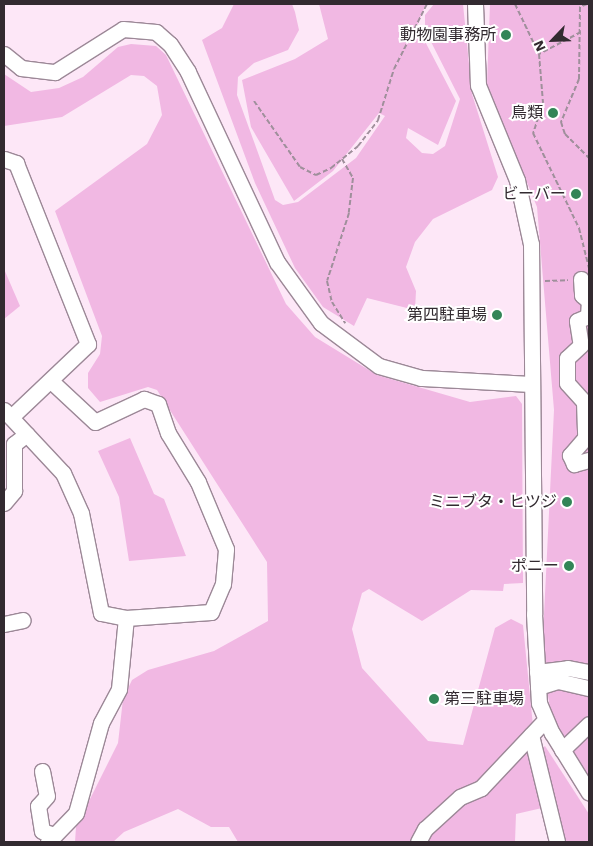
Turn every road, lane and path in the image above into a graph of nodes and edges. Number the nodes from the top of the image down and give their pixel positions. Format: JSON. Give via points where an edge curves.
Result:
{"nodes":[{"id":1,"x":427,"y":4,"type":"edge"},
{"id":2,"x":476,"y":4,"type":"edge"},
{"id":3,"x":515,"y":4,"type":"edge"},
{"id":4,"x":587,"y":4,"type":"edge"},
{"id":5,"x":581,"y":32,"type":"junction"},
{"id":6,"x":4,"y":54,"type":"edge"},
{"id":7,"x":539,"y":54,"type":"junction"},
{"id":8,"x":254,"y":101,"type":"dead end"},
{"id":9,"x":589,"y":158,"type":"edge"},
{"id":10,"x":4,"y":159,"type":"edge"},
{"id":11,"x":342,"y":159,"type":"junction"},
{"id":12,"x":585,"y":275,"type":"edge"},
{"id":13,"x":532,"y":282,"type":"junction"},
{"id":14,"x":348,"y":328,"type":"dead end"},
{"id":15,"x":52,"y":382,"type":"junction"},
{"id":16,"x":532,"y":384,"type":"junction"},
{"id":17,"x":7,"y":413,"type":"edge"},
{"id":18,"x":27,"y":434,"type":"junction"},
{"id":19,"x":586,"y":442,"type":"edge"},
{"id":20,"x":589,"y":460,"type":"edge"},
{"id":21,"x":4,"y":503,"type":"edge"},
{"id":22,"x":126,"y":618,"type":"junction"},
{"id":23,"x":23,"y":620,"type":"dead end"},
{"id":24,"x":4,"y":624,"type":"edge"},
{"id":25,"x":537,"y":680,"type":"junction"},
{"id":26,"x":588,"y":685,"type":"edge"},
{"id":27,"x":545,"y":720,"type":"junction"},
{"id":28,"x":589,"y":724,"type":"edge"},
{"id":29,"x":531,"y":735,"type":"junction"},
{"id":30,"x":562,"y":750,"type":"junction"},
{"id":31,"x":42,"y":771,"type":"dead end"},
{"id":32,"x":589,"y":793,"type":"edge"},
{"id":33,"x":49,"y":838,"type":"edge"},
{"id":34,"x":418,"y":842,"type":"edge"},
{"id":35,"x":557,"y":842,"type":"edge"}],
"edges":[{"from":1,"to":11,"type":"path","via":[[394,69],[378,120]]},
{"from":2,"to":13,"type":"street","via":[[478,85],[526,211]]},
{"from":3,"to":7,"type":"path"},
{"from":4,"to":5,"type":"path","via":[[580,7]]},
{"from":5,"to":7,"type":"path"},
{"from":5,"to":9,"type":"path","via":[[579,79],[561,122],[565,134]]},
{"from":6,"to":16,"type":"street","via":[[30,70],[55,72],[123,29],[156,32],[170,44],[188,72],[277,262],[321,323],[380,366],[404,373]]},
{"from":7,"to":12,"type":"path","via":[[543,104],[533,133],[579,228]]},
{"from":8,"to":11,"type":"path","via":[[300,167],[316,175]]},
{"from":10,"to":15,"type":"street","via":[[16,163],[86,333],[84,351]]},
{"from":11,"to":14,"type":"path","via":[[353,178],[350,213],[327,281],[332,302]]},
{"from":12,"to":13,"type":"path"},
{"from":12,"to":19,"type":"street","via":[[588,316],[577,321],[581,345],[567,358],[567,383],[584,402]]},
{"from":13,"to":16,"type":"street"},
{"from":15,"to":17,"type":"street"},
{"from":15,"to":22,"type":"street","via":[[95,422],[144,399],[158,404],[168,433],[198,482],[226,549],[223,584],[211,612]]},
{"from":16,"to":25,"type":"street"},
{"from":17,"to":18,"type":"street"},
{"from":18,"to":21,"type":"street","via":[[14,444],[14,491]]},
{"from":18,"to":22,"type":"street","via":[[63,473],[81,514],[100,613]]},
{"from":19,"to":20,"type":"street","via":[[570,455],[574,464]]},
{"from":22,"to":33,"type":"street","via":[[118,689],[101,722],[76,813]]},
{"from":23,"to":24,"type":"street"},
{"from":25,"to":26,"type":"street","via":[[568,668]]},
{"from":25,"to":27,"type":"street"},
{"from":27,"to":29,"type":"street"},
{"from":27,"to":30,"type":"street"},
{"from":28,"to":30,"type":"street"},
{"from":29,"to":34,"type":"street","via":[[481,788],[460,797],[432,822]]},
{"from":29,"to":35,"type":"street"},
{"from":30,"to":32,"type":"street"},
{"from":31,"to":33,"type":"street","via":[[47,796],[38,806],[42,831]]}]}
